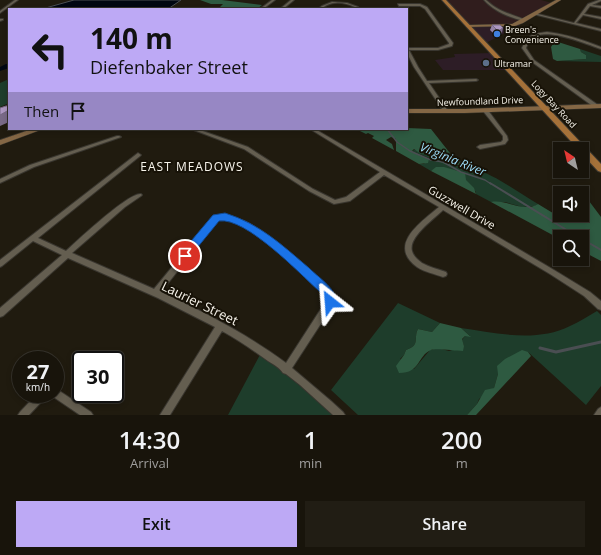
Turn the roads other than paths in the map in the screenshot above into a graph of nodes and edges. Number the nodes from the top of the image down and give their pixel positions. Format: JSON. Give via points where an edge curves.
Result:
{"nodes":[{"id":1,"x":16,"y":0,"type":"edge"},
{"id":2,"x":274,"y":0,"type":"edge"},
{"id":3,"x":293,"y":0,"type":"edge"},
{"id":4,"x":396,"y":0,"type":"edge"},
{"id":5,"x":444,"y":0,"type":"edge"},
{"id":6,"x":484,"y":0,"type":"edge"},
{"id":7,"x":559,"y":0,"type":"edge"},
{"id":8,"x":601,"y":0,"type":"edge"},
{"id":9,"x":590,"y":5,"type":"junction"},
{"id":10,"x":399,"y":7,"type":"edge"},
{"id":11,"x":262,"y":8,"type":"edge"},
{"id":12,"x":283,"y":8,"type":"edge"},
{"id":13,"x":321,"y":8,"type":"edge"},
{"id":14,"x":356,"y":8,"type":"edge"},
{"id":15,"x":601,"y":8,"type":"edge"},
{"id":16,"x":0,"y":12,"type":"edge"},
{"id":17,"x":534,"y":14,"type":"junction"},
{"id":18,"x":582,"y":14,"type":"junction"},
{"id":19,"x":601,"y":18,"type":"edge"},
{"id":20,"x":522,"y":21,"type":"junction"},
{"id":21,"x":575,"y":23,"type":"junction"},
{"id":22,"x":467,"y":25,"type":"junction"},
{"id":23,"x":601,"y":30,"type":"edge"},
{"id":24,"x":601,"y":48,"type":"edge"},
{"id":25,"x":408,"y":49,"type":"edge"},
{"id":26,"x":408,"y":51,"type":"edge"},
{"id":27,"x":476,"y":80,"type":"dead end"},
{"id":28,"x":426,"y":82,"type":"junction"},
{"id":29,"x":599,"y":106,"type":"edge"},
{"id":30,"x":544,"y":108,"type":"junction"},
{"id":31,"x":485,"y":110,"type":"junction"},
{"id":32,"x":408,"y":111,"type":"edge"},
{"id":33,"x":446,"y":112,"type":"junction"},
{"id":34,"x":36,"y":130,"type":"edge"},
{"id":35,"x":195,"y":130,"type":"edge"},
{"id":36,"x":314,"y":130,"type":"edge"},
{"id":37,"x":119,"y":137,"type":"dead end"},
{"id":38,"x":0,"y":143,"type":"edge"},
{"id":39,"x":480,"y":148,"type":"dead end"},
{"id":40,"x":138,"y":155,"type":"dead end"},
{"id":41,"x":601,"y":169,"type":"edge"},
{"id":42,"x":384,"y":172,"type":"junction"},
{"id":43,"x":0,"y":181,"type":"edge"},
{"id":44,"x":139,"y":194,"type":"dead end"},
{"id":45,"x":443,"y":207,"type":"junction"},
{"id":46,"x":32,"y":238,"type":"junction"},
{"id":47,"x":66,"y":255,"type":"junction"},
{"id":48,"x":0,"y":264,"type":"edge"},
{"id":49,"x":443,"y":274,"type":"dead end"},
{"id":50,"x":155,"y":294,"type":"junction"},
{"id":51,"x":601,"y":306,"type":"edge"},
{"id":52,"x":0,"y":313,"type":"edge"},
{"id":53,"x":220,"y":326,"type":"junction"},
{"id":54,"x":286,"y":370,"type":"junction"},
{"id":55,"x":64,"y":399,"type":"edge"},
{"id":56,"x":34,"y":403,"type":"edge"},
{"id":57,"x":601,"y":412,"type":"edge"},
{"id":58,"x":23,"y":415,"type":"edge"},
{"id":59,"x":88,"y":415,"type":"edge"},
{"id":60,"x":165,"y":415,"type":"edge"},
{"id":61,"x":340,"y":415,"type":"edge"},
{"id":62,"x":599,"y":415,"type":"edge"}],
"edges":[{"from":1,"to":16,"type":"street"},
{"from":2,"to":11,"type":"street"},
{"from":3,"to":12,"type":"street"},
{"from":4,"to":10,"type":"street"},
{"from":5,"to":22,"type":"main road","name":"Logy Bay Road"},
{"from":6,"to":20,"type":"street","via":[[499,12]]},
{"from":7,"to":17,"type":"street"},
{"from":8,"to":9,"type":"street"},
{"from":9,"to":15,"type":"street"},
{"from":9,"to":18,"type":"street"},
{"from":10,"to":25,"type":"street","via":[[426,8],[451,43],[443,49]]},
{"from":13,"to":14,"type":"street","via":[[331,2],[350,4]]},
{"from":17,"to":20,"type":"street"},
{"from":17,"to":21,"type":"street"},
{"from":18,"to":19,"type":"street"},
{"from":18,"to":21,"type":"street"},
{"from":20,"to":22,"type":"street","via":[[503,26]]},
{"from":21,"to":23,"type":"street"},
{"from":22,"to":30,"type":"main road","name":"Logy Bay Road"},
{"from":24,"to":29,"type":"street","via":[[563,35],[546,33],[529,38],[524,48],[533,61]]},
{"from":26,"to":28,"type":"street"},
{"from":27,"to":28,"type":"street"},
{"from":28,"to":33,"type":"street"},
{"from":29,"to":30,"type":"street","name":"Newfoundland Drive"},
{"from":30,"to":31,"type":"street","name":"Newfoundland Drive"},
{"from":30,"to":41,"type":"main road","name":"Logy Bay Road"},
{"from":31,"to":33,"type":"street","name":"Newfoundland Drive"},
{"from":31,"to":39,"type":"street","via":[[506,140]]},
{"from":32,"to":33,"type":"street","name":"Newfoundland Drive"},
{"from":34,"to":38,"type":"street"},
{"from":35,"to":42,"type":"street","via":[[246,148],[334,202],[348,199]]},
{"from":36,"to":42,"type":"street","name":"Guzzwell Drive"},
{"from":37,"to":43,"type":"street","via":[[32,166]]},
{"from":40,"to":46,"type":"street"},
{"from":42,"to":45,"type":"street","name":"Guzzwell Drive"},
{"from":44,"to":47,"type":"street"},
{"from":45,"to":49,"type":"street","via":[[408,242],[407,250],[411,258],[420,265]]},
{"from":45,"to":51,"type":"street","name":"Guzzwell Drive","via":[[569,282]]},
{"from":46,"to":47,"type":"street","name":"Laurier Street"},
{"from":46,"to":48,"type":"street"},
{"from":47,"to":50,"type":"street","name":"Laurier Street"},
{"from":47,"to":52,"type":"street"},
{"from":50,"to":53,"type":"street","name":"Laurier Street"},
{"from":50,"to":54,"type":"street","via":[[216,218],[225,217],[258,231],[331,297]]},
{"from":53,"to":54,"type":"street","name":"Laurier Street","via":[[248,342]]},
{"from":53,"to":60,"type":"street"},
{"from":54,"to":61,"type":"street","name":"Laurier Street"},
{"from":55,"to":59,"type":"street"},
{"from":56,"to":58,"type":"street"},
{"from":57,"to":62,"type":"street"}]}
